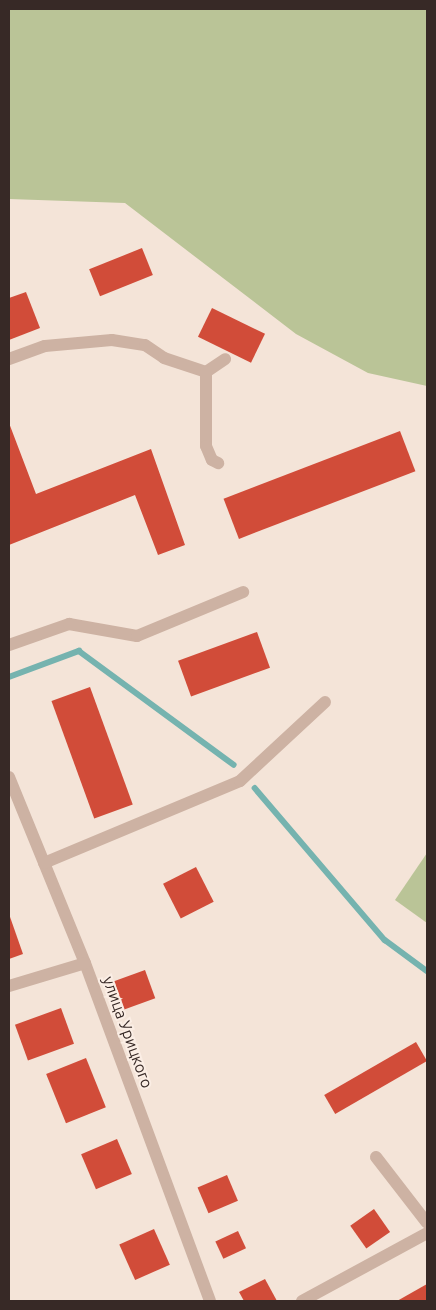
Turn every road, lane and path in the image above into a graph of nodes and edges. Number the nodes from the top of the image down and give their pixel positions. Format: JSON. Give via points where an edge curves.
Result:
{"nodes":[{"id":1,"x":9,"y":359,"type":"edge"},
{"id":2,"x":225,"y":359,"type":"dead end"},
{"id":3,"x":206,"y":372,"type":"junction"},
{"id":4,"x":218,"y":463,"type":"dead end"},
{"id":5,"x":243,"y":592,"type":"dead end"},
{"id":6,"x":9,"y":645,"type":"edge"},
{"id":7,"x":325,"y":702,"type":"dead end"},
{"id":8,"x":9,"y":777,"type":"edge"},
{"id":9,"x":44,"y":863,"type":"junction"},
{"id":10,"x":85,"y":963,"type":"junction"},
{"id":11,"x":9,"y":986,"type":"edge"},
{"id":12,"x":376,"y":1157,"type":"dead end"},
{"id":13,"x":427,"y":1223,"type":"edge"},
{"id":14,"x":427,"y":1233,"type":"edge"},
{"id":15,"x":210,"y":1301,"type":"edge"},
{"id":16,"x":302,"y":1301,"type":"edge"}],
"edges":[{"from":1,"to":3,"type":"street","via":[[45,346],[112,340],[145,345],[164,358]]},
{"from":2,"to":3,"type":"street"},
{"from":3,"to":4,"type":"street","via":[[206,446],[212,460]]},
{"from":5,"to":6,"type":"street","via":[[137,636],[69,624]]},
{"from":7,"to":9,"type":"street","via":[[240,781]]},
{"from":8,"to":9,"type":"street","name":"улица Урицкого"},
{"from":9,"to":10,"type":"street","name":"улица Урицкого"},
{"from":10,"to":11,"type":"street"},
{"from":10,"to":15,"type":"street","name":"улица Урицкого"},
{"from":12,"to":13,"type":"street"},
{"from":14,"to":16,"type":"street"}]}
